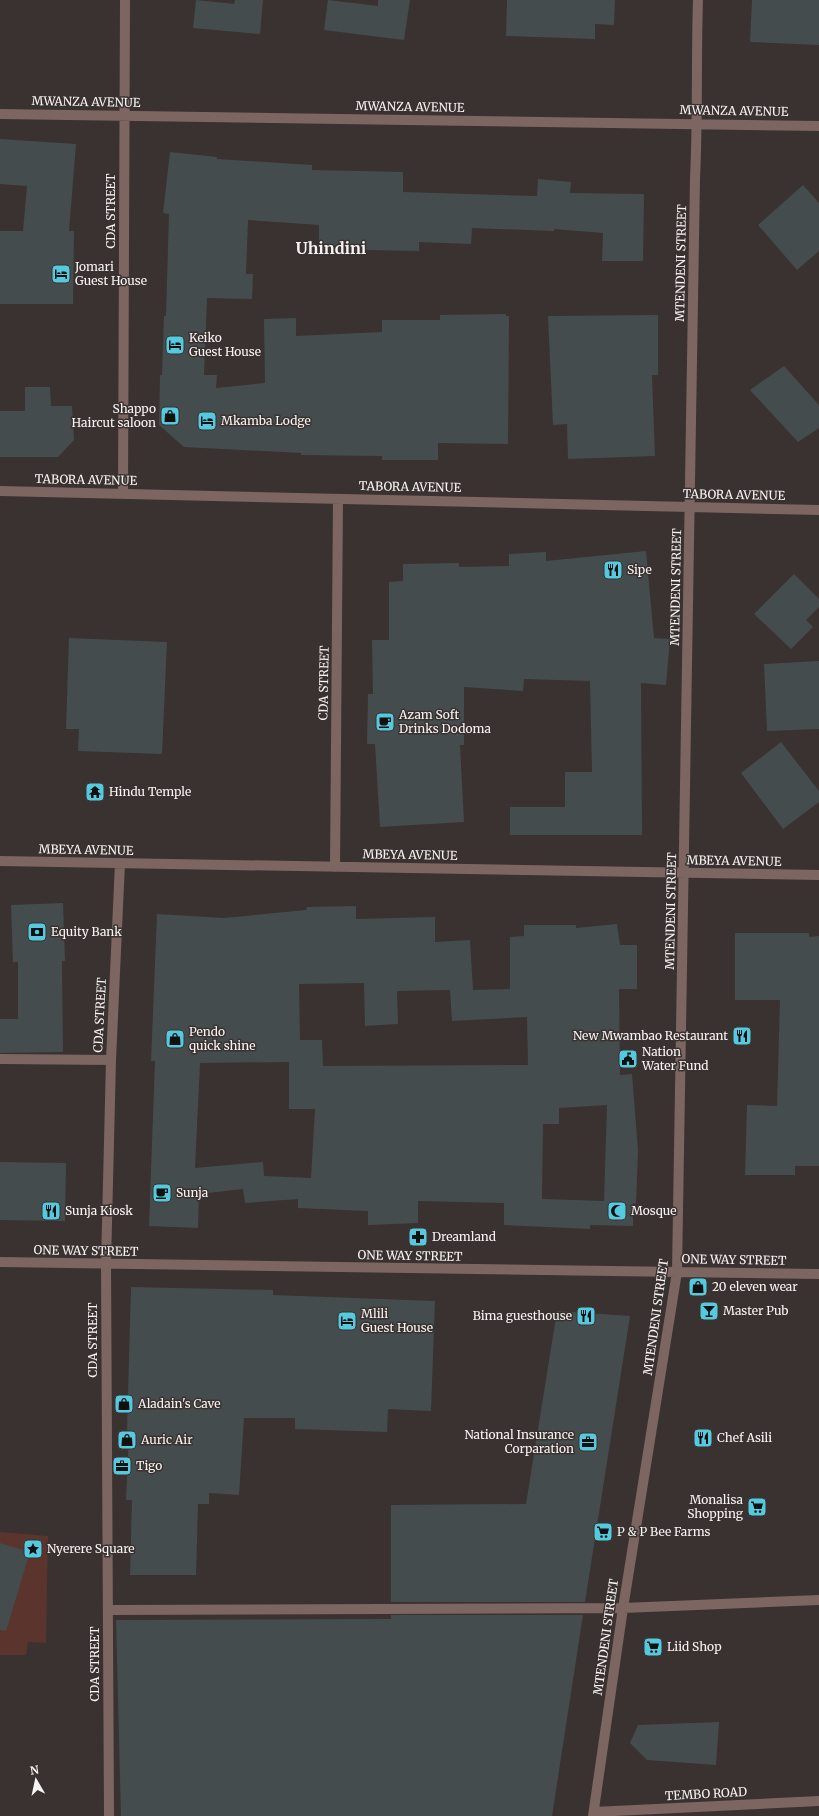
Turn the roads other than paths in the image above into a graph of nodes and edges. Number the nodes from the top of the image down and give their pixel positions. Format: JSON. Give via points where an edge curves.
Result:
{"nodes":[{"id":1,"x":125,"y":0,"type":"edge"},
{"id":2,"x":698,"y":0,"type":"edge"},
{"id":3,"x":0,"y":114,"type":"edge"},
{"id":4,"x":125,"y":116,"type":"junction"},
{"id":5,"x":698,"y":124,"type":"junction"},
{"id":6,"x":819,"y":126,"type":"edge"},
{"id":7,"x":0,"y":491,"type":"edge"},
{"id":8,"x":123,"y":494,"type":"junction"},
{"id":9,"x":338,"y":499,"type":"junction"},
{"id":10,"x":691,"y":507,"type":"junction"},
{"id":11,"x":819,"y":510,"type":"edge"},
{"id":12,"x":0,"y":861,"type":"edge"},
{"id":13,"x":120,"y":863,"type":"junction"},
{"id":14,"x":335,"y":867,"type":"junction"},
{"id":15,"x":684,"y":873,"type":"junction"},
{"id":16,"x":819,"y":875,"type":"edge"},
{"id":17,"x":0,"y":1059,"type":"edge"},
{"id":18,"x":110,"y":1060,"type":"junction"},
{"id":19,"x":0,"y":1262,"type":"edge"},
{"id":20,"x":106,"y":1264,"type":"junction"},
{"id":21,"x":677,"y":1272,"type":"junction"},
{"id":22,"x":819,"y":1274,"type":"edge"},
{"id":23,"x":819,"y":1600,"type":"edge"},
{"id":24,"x":623,"y":1608,"type":"junction"},
{"id":25,"x":108,"y":1610,"type":"junction"},
{"id":26,"x":819,"y":1802,"type":"edge"},
{"id":27,"x":593,"y":1814,"type":"edge"},
{"id":28,"x":110,"y":1816,"type":"edge"}],
"edges":[{"from":1,"to":4,"type":"street","name":"CDA STREET"},
{"from":2,"to":5,"type":"street","name":"MTENDENI STREET"},
{"from":3,"to":4,"type":"street","name":"MWANZA AVENUE"},
{"from":4,"to":5,"type":"street","name":"MWANZA AVENUE"},
{"from":4,"to":8,"type":"street","name":"CDA STREET"},
{"from":5,"to":6,"type":"street","name":"MWANZA AVENUE"},
{"from":5,"to":10,"type":"street","name":"MTENDENI STREET"},
{"from":7,"to":8,"type":"street","name":"TABORA AVENUE"},
{"from":8,"to":9,"type":"street","name":"TABORA AVENUE"},
{"from":9,"to":10,"type":"street","name":"TABORA AVENUE"},
{"from":9,"to":14,"type":"street","name":"CDA STREET"},
{"from":10,"to":11,"type":"street","name":"TABORA AVENUE"},
{"from":10,"to":15,"type":"street","name":"MTENDENI STREET"},
{"from":12,"to":13,"type":"street","name":"MBEYA AVENUE"},
{"from":13,"to":14,"type":"street","name":"MBEYA AVENUE"},
{"from":13,"to":18,"type":"street","name":"CDA STREET"},
{"from":14,"to":15,"type":"street","name":"MBEYA AVENUE"},
{"from":15,"to":16,"type":"street","name":"MBEYA AVENUE"},
{"from":15,"to":21,"type":"street","name":"MTENDENI STREET"},
{"from":17,"to":18,"type":"street"},
{"from":18,"to":20,"type":"street","name":"CDA STREET"},
{"from":19,"to":20,"type":"street","name":"ONE WAY STREET"},
{"from":20,"to":21,"type":"street","name":"ONE WAY STREET"},
{"from":20,"to":25,"type":"street","name":"CDA STREET"},
{"from":21,"to":22,"type":"street","name":"ONE WAY STREET"},
{"from":21,"to":24,"type":"street","name":"MTENDENI STREET"},
{"from":23,"to":24,"type":"street"},
{"from":24,"to":25,"type":"street"},
{"from":24,"to":27,"type":"street","name":"MTENDENI STREET"},
{"from":25,"to":28,"type":"street","name":"CDA STREET"},
{"from":26,"to":27,"type":"street","name":"TEMBO ROAD"}]}
